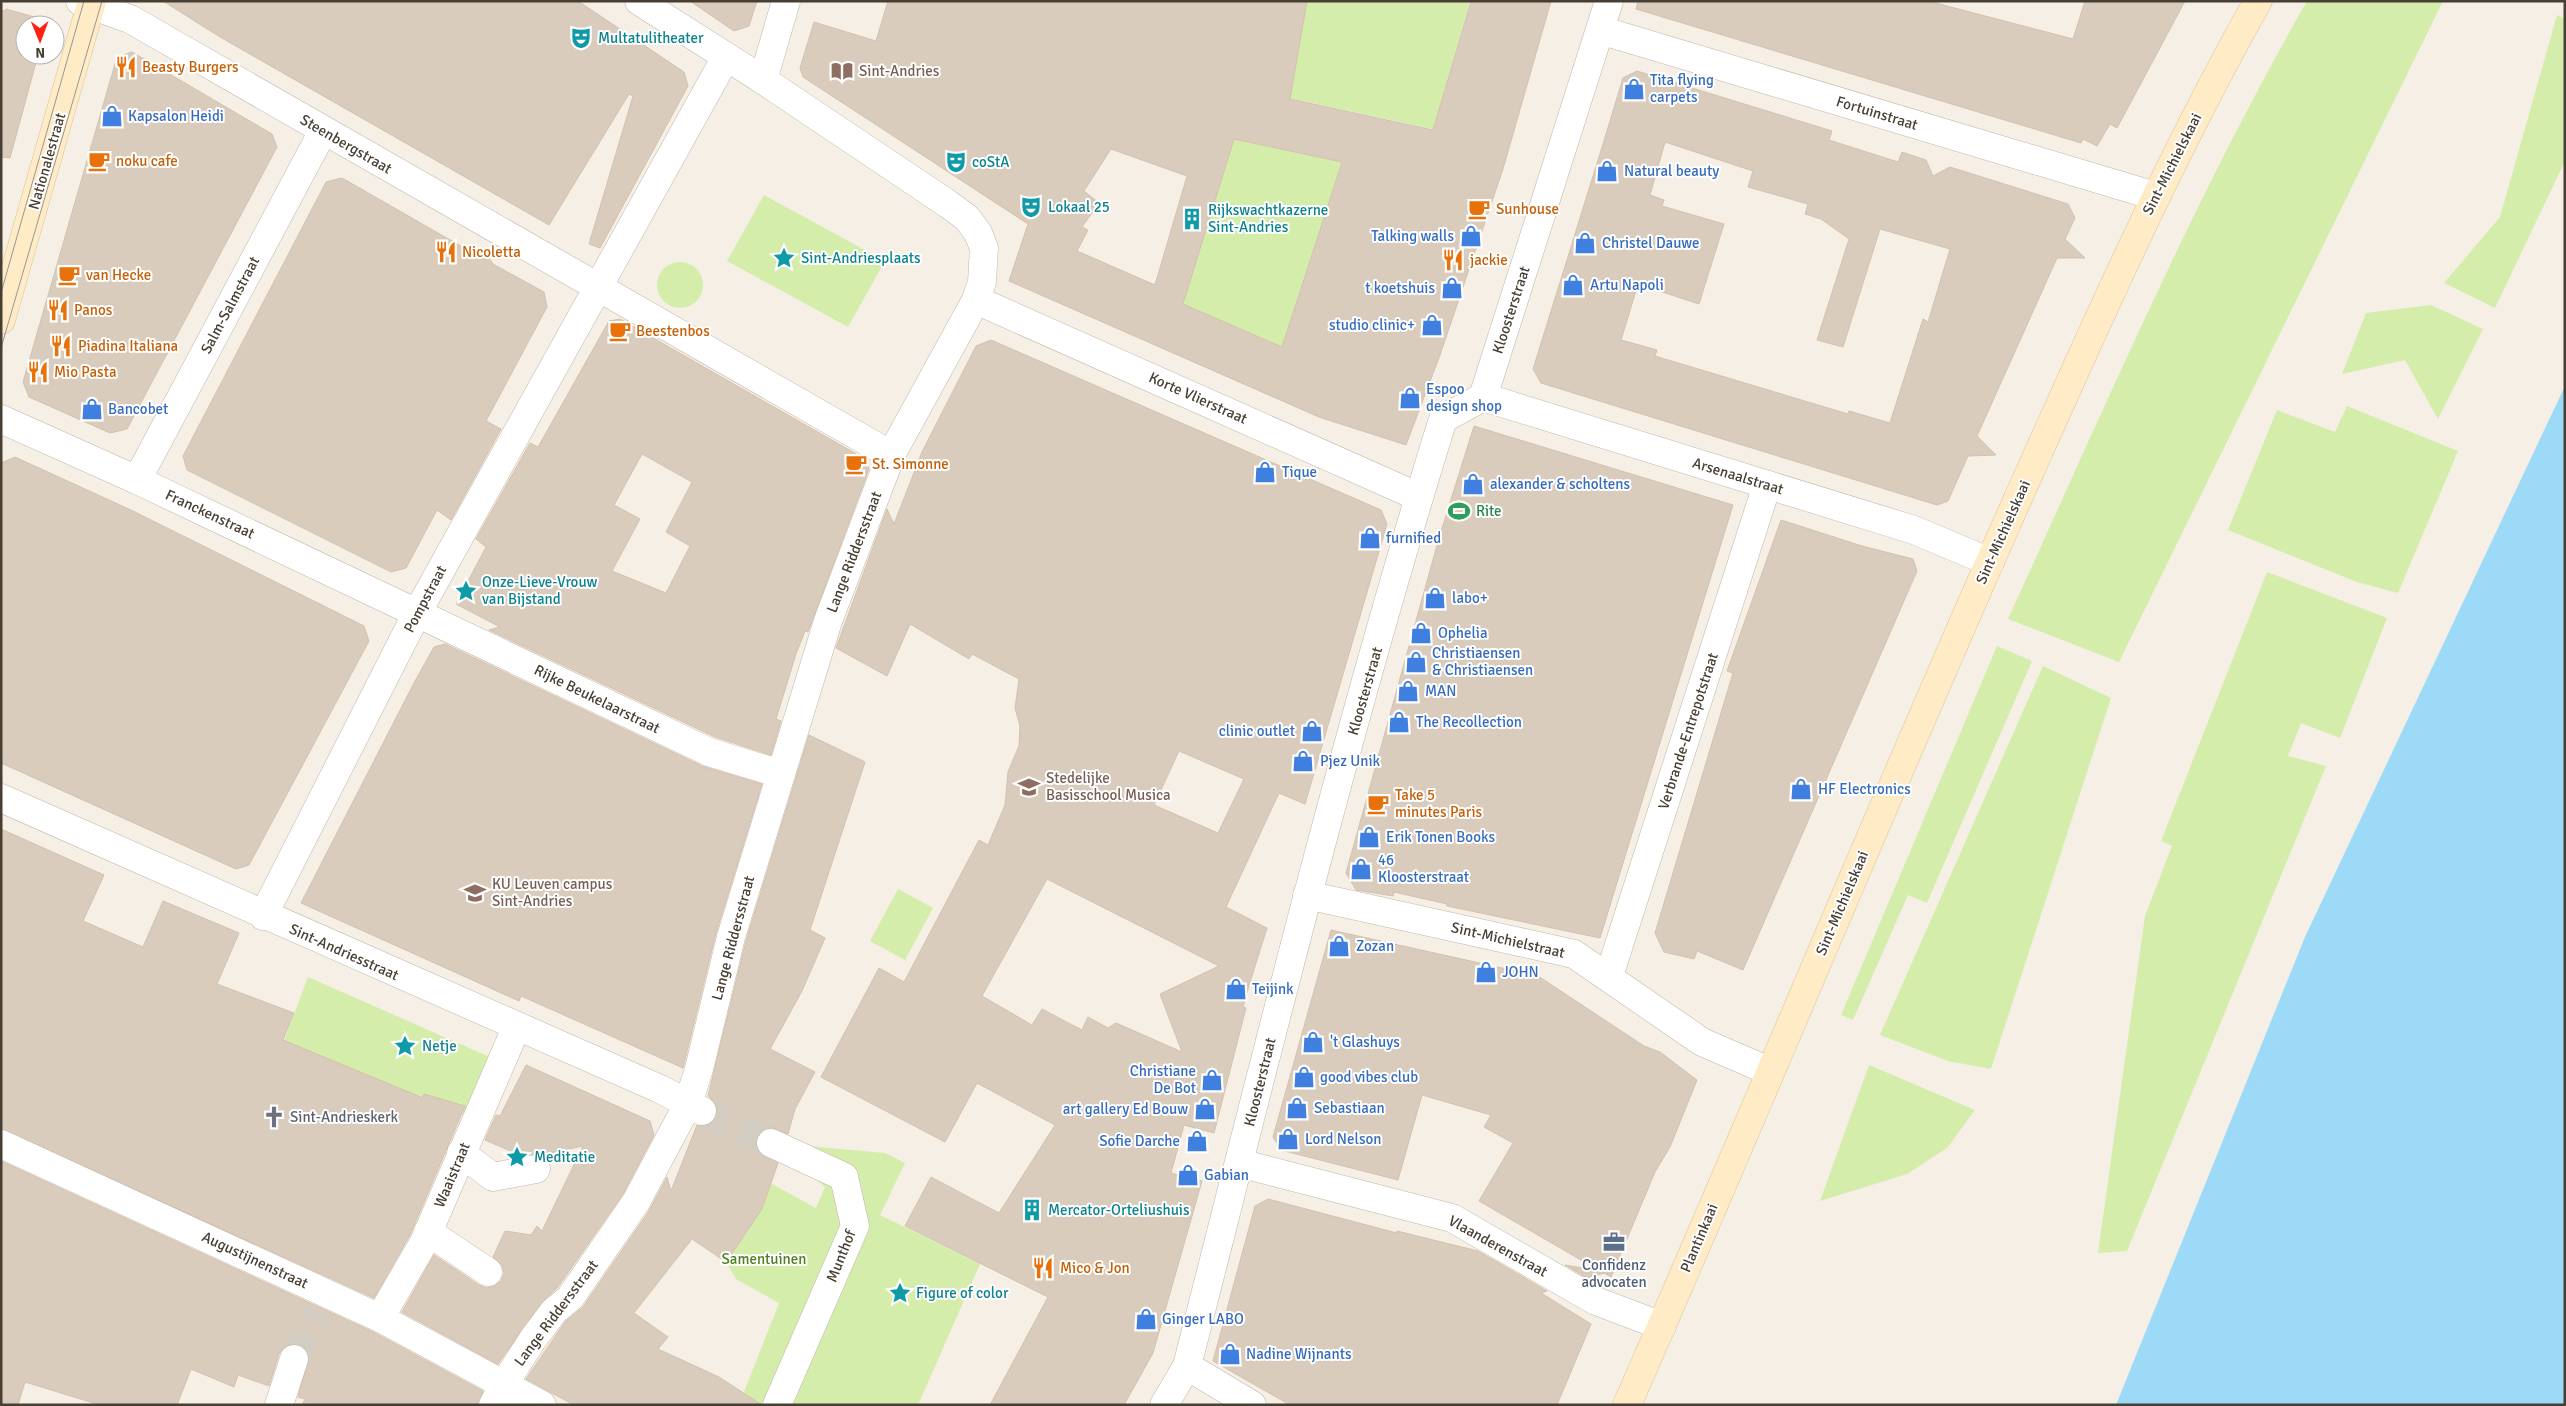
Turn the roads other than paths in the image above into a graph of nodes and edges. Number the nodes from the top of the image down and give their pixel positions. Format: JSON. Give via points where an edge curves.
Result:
{"nodes":[{"id":1,"x":639,"y":1,"type":"edge"},
{"id":2,"x":786,"y":1,"type":"edge"},
{"id":3,"x":1608,"y":1,"type":"edge"},
{"id":4,"x":2258,"y":1,"type":"edge"},
{"id":5,"x":88,"y":3,"type":"edge"},
{"id":6,"x":1600,"y":30,"type":"junction"},
{"id":7,"x":726,"y":56,"type":"junction"},
{"id":8,"x":763,"y":80,"type":"junction"},
{"id":9,"x":323,"y":130,"type":"junction"},
{"id":10,"x":2155,"y":196,"type":"junction"},
{"id":11,"x":598,"y":288,"type":"junction"},
{"id":12,"x":976,"y":300,"type":"junction"},
{"id":13,"x":1,"y":320,"type":"edge"},
{"id":14,"x":1484,"y":397,"type":"junction"},
{"id":15,"x":1,"y":419,"type":"edge"},
{"id":16,"x":891,"y":455,"type":"junction"},
{"id":17,"x":137,"y":480,"type":"junction"},
{"id":18,"x":1767,"y":485,"type":"junction"},
{"id":19,"x":1419,"y":497,"type":"junction"},
{"id":20,"x":1990,"y":562,"type":"junction"},
{"id":21,"x":417,"y":613,"type":"junction"},
{"id":22,"x":781,"y":774,"type":"junction"},
{"id":23,"x":1,"y":798,"type":"edge"},
{"id":24,"x":1308,"y":895,"type":"junction"},
{"id":25,"x":263,"y":916,"type":"junction"},
{"id":26,"x":1609,"y":976,"type":"junction"},
{"id":27,"x":516,"y":1028,"type":"junction"},
{"id":28,"x":1769,"y":1072,"type":"junction"},
{"id":29,"x":695,"y":1107,"type":"junction"},
{"id":30,"x":772,"y":1143,"type":"tunnel mouth"},
{"id":31,"x":1,"y":1144,"type":"edge"},
{"id":32,"x":461,"y":1153,"type":"junction"},
{"id":33,"x":1239,"y":1163,"type":"junction"},
{"id":34,"x":536,"y":1168,"type":"dead end"},
{"id":35,"x":428,"y":1232,"type":"junction"},
{"id":36,"x":488,"y":1272,"type":"dead end"},
{"id":37,"x":380,"y":1318,"type":"junction"},
{"id":38,"x":1662,"y":1326,"type":"junction"},
{"id":39,"x":294,"y":1359,"type":"tunnel mouth"},
{"id":40,"x":1187,"y":1366,"type":"junction"},
{"id":41,"x":499,"y":1394,"type":"edge"},
{"id":42,"x":279,"y":1405,"type":"edge"},
{"id":43,"x":542,"y":1405,"type":"edge"},
{"id":44,"x":777,"y":1405,"type":"edge"},
{"id":45,"x":1164,"y":1405,"type":"edge"},
{"id":46,"x":1252,"y":1405,"type":"edge"},
{"id":47,"x":1627,"y":1405,"type":"edge"}],
"edges":[{"from":1,"to":7,"type":"street"},
{"from":2,"to":8,"type":"street"},
{"from":3,"to":6,"type":"street","name":"Kloosterstraat"},
{"from":4,"to":10,"type":"street","name":"Sint-Michielskaai"},
{"from":5,"to":9,"type":"street","name":"Steenbergstraat","via":[[130,19]]},
{"from":5,"to":13,"type":"street","name":"Nationalestraat"},
{"from":6,"to":10,"type":"street","name":"Fortuinstraat"},
{"from":6,"to":14,"type":"street","name":"Kloosterstraat"},
{"from":7,"to":8,"type":"street"},
{"from":7,"to":11,"type":"street"},
{"from":8,"to":12,"type":"street","via":[[967,218],[984,248],[982,282]]},
{"from":9,"to":11,"type":"street","name":"Steenbergstraat"},
{"from":9,"to":17,"type":"street","name":"Salm-Salmstraat"},
{"from":10,"to":20,"type":"street","name":"Sint-Michielskaai"},
{"from":11,"to":16,"type":"street"},
{"from":11,"to":21,"type":"street","name":"Pompstraat"},
{"from":12,"to":16,"type":"street"},
{"from":12,"to":19,"type":"street","name":"Korte Vlierstraat"},
{"from":14,"to":18,"type":"street","name":"Arsenaalstraat"},
{"from":14,"to":19,"type":"street","name":"Kloosterstraat","via":[[1443,419]]},
{"from":15,"to":17,"type":"street","name":"Franckenstraat"},
{"from":16,"to":22,"type":"street","name":"Lange Riddersstraat","via":[[828,620]]},
{"from":17,"to":21,"type":"street","name":"Franckenstraat"},
{"from":18,"to":20,"type":"street","name":"Arsenaalstraat","via":[[1914,530]]},
{"from":18,"to":26,"type":"street","name":"Verbrande-Entrepotstraat"},
{"from":19,"to":24,"type":"street","name":"Kloosterstraat"},
{"from":20,"to":28,"type":"street","name":"Sint-Michielskaai"},
{"from":21,"to":22,"type":"street","name":"Rijke Beukelaarstraat","via":[[709,752]]},
{"from":21,"to":25,"type":"street","name":"Pompstraat"},
{"from":22,"to":29,"type":"street","name":"Lange Riddersstraat","via":[[731,937],[699,1069]]},
{"from":23,"to":25,"type":"street","name":"Sint-Andriesstraat"},
{"from":24,"to":26,"type":"street","name":"Sint-Michielstraat","via":[[1574,954]]},
{"from":24,"to":33,"type":"street","name":"Kloosterstraat"},
{"from":25,"to":27,"type":"street","name":"Sint-Andriesstraat"},
{"from":26,"to":28,"type":"street","name":"Sint-Michielstraat","via":[[1702,1042]]},
{"from":27,"to":29,"type":"street","name":"Sint-Andriesstraat"},
{"from":27,"to":32,"type":"street","name":"Waaistraat"},
{"from":28,"to":38,"type":"street","name":"Plantinkaai"},
{"from":29,"to":41,"type":"street","name":"Lange Riddersstraat","via":[[636,1202],[570,1298],[554,1311]]},
{"from":30,"to":44,"type":"street","name":"Munthof","via":[[844,1178],[855,1226]]},
{"from":31,"to":37,"type":"street","name":"Augustijnenstraat","via":[[323,1303]]},
{"from":32,"to":34,"type":"street","via":[[493,1177]]},
{"from":32,"to":35,"type":"street","name":"Waaistraat"},
{"from":33,"to":38,"type":"street","name":"Vlaanderenstraat","via":[[1452,1218],[1596,1301]]},
{"from":33,"to":40,"type":"street","name":"Kloosterstraat"},
{"from":35,"to":36,"type":"street"},
{"from":35,"to":37,"type":"street","name":"Waaistraat"},
{"from":37,"to":41,"type":"street","name":"Augustijnenstraat"},
{"from":38,"to":47,"type":"street","name":"Plantinkaai"},
{"from":39,"to":42,"type":"street"},
{"from":40,"to":45,"type":"street","name":"Kloosterstraat"},
{"from":40,"to":46,"type":"street"},
{"from":41,"to":43,"type":"street","name":"Augustijnenstraat"}]}
